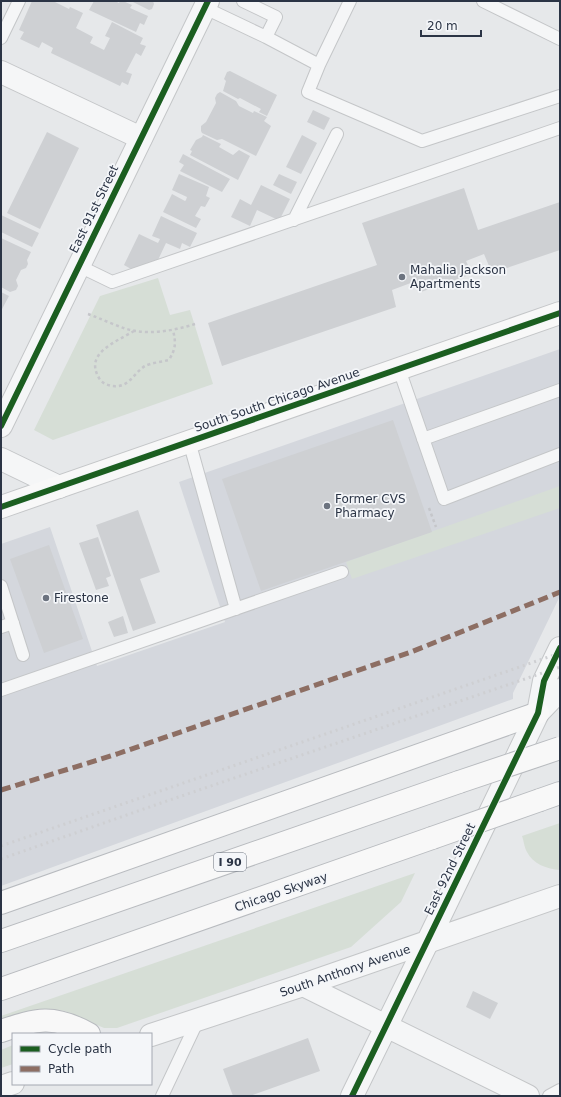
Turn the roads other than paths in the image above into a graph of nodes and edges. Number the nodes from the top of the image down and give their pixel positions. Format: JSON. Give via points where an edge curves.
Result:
{"nodes":[{"id":1,"x":19,"y":1,"type":"edge"},
{"id":2,"x":243,"y":1,"type":"edge"},
{"id":3,"x":350,"y":1,"type":"edge"},
{"id":4,"x":483,"y":1,"type":"edge"},
{"id":5,"x":207,"y":4,"type":"edge"},
{"id":6,"x":266,"y":36,"type":"junction"},
{"id":7,"x":1,"y":38,"type":"edge"},
{"id":8,"x":560,"y":39,"type":"edge"},
{"id":9,"x":320,"y":65,"type":"junction"},
{"id":10,"x":1,"y":72,"type":"edge"},
{"id":11,"x":560,"y":96,"type":"edge"},
{"id":12,"x":560,"y":128,"type":"edge"},
{"id":13,"x":337,"y":134,"type":"dead end"},
{"id":14,"x":141,"y":138,"type":"junction"},
{"id":15,"x":294,"y":220,"type":"junction"},
{"id":16,"x":79,"y":266,"type":"junction"},
{"id":17,"x":560,"y":313,"type":"edge"},
{"id":18,"x":399,"y":369,"type":"junction"},
{"id":19,"x":560,"y":390,"type":"edge"},
{"id":20,"x":1,"y":426,"type":"edge"},
{"id":21,"x":423,"y":439,"type":"junction"},
{"id":22,"x":189,"y":442,"type":"junction"},
{"id":23,"x":560,"y":454,"type":"edge"},
{"id":24,"x":1,"y":459,"type":"edge"},
{"id":25,"x":59,"y":487,"type":"junction"},
{"id":26,"x":1,"y":507,"type":"edge"},
{"id":27,"x":342,"y":572,"type":"dead end"},
{"id":28,"x":1,"y":586,"type":"edge"},
{"id":29,"x":236,"y":609,"type":"junction"},
{"id":30,"x":13,"y":623,"type":"junction"},
{"id":31,"x":1,"y":627,"type":"edge"},
{"id":32,"x":560,"y":648,"type":"edge"},
{"id":33,"x":22,"y":655,"type":"dead end"},
{"id":34,"x":1,"y":690,"type":"edge"},
{"id":35,"x":560,"y":690,"type":"edge"},
{"id":36,"x":538,"y":713,"type":"junction"},
{"id":37,"x":560,"y":748,"type":"edge"},
{"id":38,"x":550,"y":796,"type":"edge"},
{"id":39,"x":560,"y":896,"type":"edge"},
{"id":40,"x":1,"y":903,"type":"edge"},
{"id":41,"x":1,"y":941,"type":"edge"},
{"id":42,"x":427,"y":943,"type":"junction"},
{"id":43,"x":303,"y":985,"type":"junction"},
{"id":44,"x":1,"y":989,"type":"edge"},
{"id":45,"x":198,"y":1020,"type":"junction"},
{"id":46,"x":385,"y":1026,"type":"junction"},
{"id":47,"x":1,"y":1031,"type":"edge"},
{"id":48,"x":87,"y":1033,"type":"edge"},
{"id":49,"x":152,"y":1035,"type":"edge"},
{"id":50,"x":12,"y":1083,"type":"edge"},
{"id":51,"x":1,"y":1087,"type":"edge"},
{"id":52,"x":560,"y":1090,"type":"edge"},
{"id":53,"x":162,"y":1096,"type":"edge"},
{"id":54,"x":352,"y":1096,"type":"edge"},
{"id":55,"x":528,"y":1096,"type":"edge"},
{"id":56,"x":549,"y":1096,"type":"edge"}],
"edges":[{"from":1,"to":7,"type":"lane"},
{"from":2,"to":6,"type":"lane","via":[[276,17]]},
{"from":3,"to":9,"type":"lane"},
{"from":4,"to":8,"type":"lane"},
{"from":5,"to":6,"type":"lane"},
{"from":5,"to":14,"type":"street","name":"East 91st Street"},
{"from":6,"to":9,"type":"lane"},
{"from":9,"to":11,"type":"lane","via":[[308,92],[422,141]]},
{"from":10,"to":14,"type":"street"},
{"from":12,"to":15,"type":"lane"},
{"from":13,"to":15,"type":"lane"},
{"from":14,"to":16,"type":"street","name":"East 91st Street"},
{"from":15,"to":16,"type":"lane","via":[[112,282]]},
{"from":16,"to":20,"type":"street","name":"East 91st Street"},
{"from":17,"to":18,"type":"main road","name":"South South Chicago Avenue"},
{"from":18,"to":21,"type":"lane"},
{"from":18,"to":22,"type":"main road","name":"South South Chicago Avenue"},
{"from":19,"to":21,"type":"lane"},
{"from":21,"to":23,"type":"lane","via":[[444,499]]},
{"from":22,"to":25,"type":"main road","name":"South South Chicago Avenue"},
{"from":22,"to":29,"type":"lane"},
{"from":24,"to":25,"type":"street"},
{"from":25,"to":26,"type":"main road","name":"South South Chicago Avenue"},
{"from":27,"to":29,"type":"lane"},
{"from":28,"to":30,"type":"lane"},
{"from":29,"to":34,"type":"lane"},
{"from":30,"to":31,"type":"lane"},
{"from":30,"to":33,"type":"lane"},
{"from":32,"to":36,"type":"street","name":"East 92nd Street","via":[[544,681]]},
{"from":35,"to":36,"type":"street","name":"East 92nd Street"},
{"from":36,"to":40,"type":"main road"},
{"from":36,"to":42,"type":"street","name":"East 92nd Street"},
{"from":37,"to":41,"type":"main road","number":"I 90","bridge":true},
{"from":38,"to":44,"type":"main road","name":"Chicago Skyway","bridge":true},
{"from":39,"to":42,"type":"street","name":"South Anthony Avenue"},
{"from":42,"to":43,"type":"street","name":"South Anthony Avenue"},
{"from":42,"to":46,"type":"street","name":"East 92nd Street"},
{"from":43,"to":45,"type":"street","name":"South Anthony Avenue"},
{"from":43,"to":46,"type":"street"},
{"from":45,"to":49,"type":"street","name":"South Anthony Avenue"},
{"from":45,"to":53,"type":"lane"},
{"from":46,"to":54,"type":"street","name":"East 92nd Street"},
{"from":46,"to":55,"type":"street"},
{"from":47,"to":48,"type":"main road","via":[[29,1022],[49,1020],[62,1022]]},
{"from":50,"to":51,"type":"street"},
{"from":52,"to":56,"type":"lane"}]}
